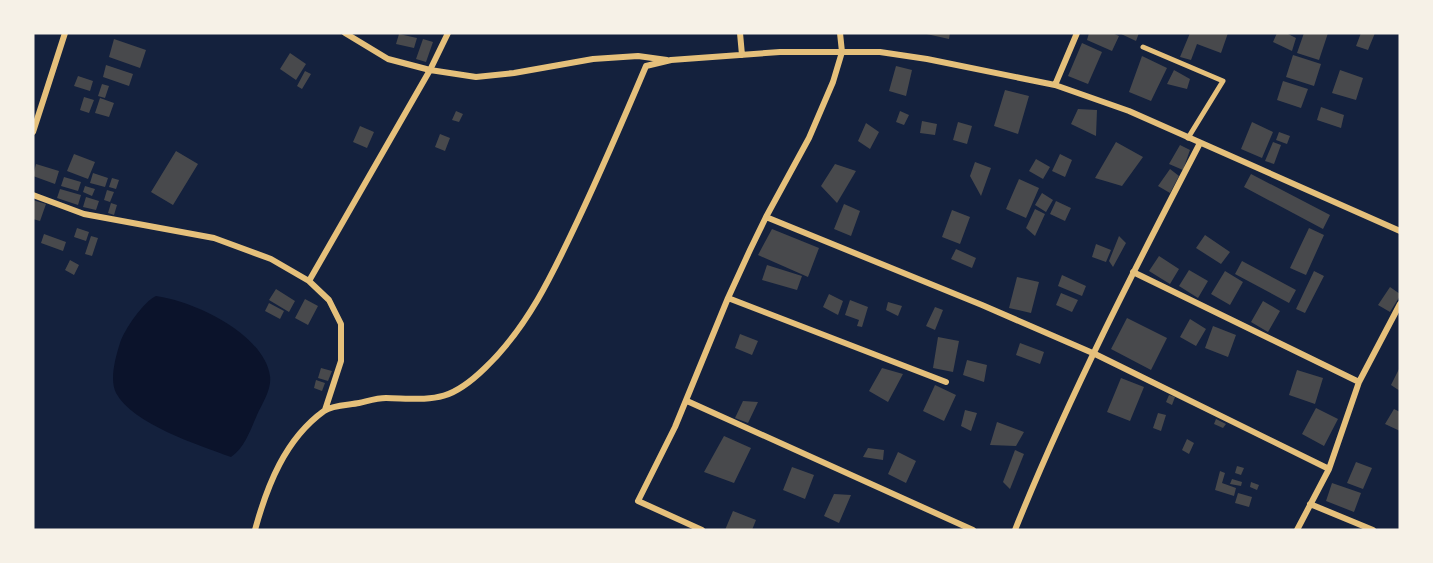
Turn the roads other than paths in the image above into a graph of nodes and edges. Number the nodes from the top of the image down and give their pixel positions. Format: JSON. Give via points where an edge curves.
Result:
{"nodes":[{"id":1,"x":65,"y":33,"type":"edge"},
{"id":2,"x":345,"y":33,"type":"edge"},
{"id":3,"x":448,"y":33,"type":"edge"},
{"id":4,"x":740,"y":33,"type":"edge"},
{"id":5,"x":840,"y":33,"type":"edge"},
{"id":6,"x":1077,"y":33,"type":"edge"},
{"id":7,"x":1143,"y":47,"type":"dead end"},
{"id":8,"x":842,"y":52,"type":"junction"},
{"id":9,"x":742,"y":55,"type":"junction"},
{"id":10,"x":671,"y":60,"type":"junction"},
{"id":11,"x":430,"y":70,"type":"junction"},
{"id":12,"x":1055,"y":85,"type":"junction"},
{"id":13,"x":33,"y":132,"type":"edge"},
{"id":14,"x":1188,"y":138,"type":"junction"},
{"id":15,"x":1200,"y":143,"type":"junction"},
{"id":16,"x":33,"y":195,"type":"edge"},
{"id":17,"x":766,"y":217,"type":"junction"},
{"id":18,"x":1400,"y":231,"type":"edge"},
{"id":19,"x":1133,"y":272,"type":"junction"},
{"id":20,"x":309,"y":281,"type":"junction"},
{"id":21,"x":728,"y":298,"type":"junction"},
{"id":22,"x":1400,"y":304,"type":"edge"},
{"id":23,"x":1095,"y":354,"type":"junction"},
{"id":24,"x":946,"y":382,"type":"dead end"},
{"id":25,"x":1359,"y":382,"type":"junction"},
{"id":26,"x":687,"y":401,"type":"junction"},
{"id":27,"x":326,"y":410,"type":"junction"},
{"id":28,"x":1329,"y":469,"type":"junction"},
{"id":29,"x":1310,"y":504,"type":"junction"},
{"id":30,"x":255,"y":530,"type":"edge"},
{"id":31,"x":702,"y":530,"type":"edge"},
{"id":32,"x":973,"y":530,"type":"edge"},
{"id":33,"x":1015,"y":530,"type":"edge"},
{"id":34,"x":1297,"y":530,"type":"edge"},
{"id":35,"x":1373,"y":530,"type":"edge"}],
"edges":[{"from":1,"to":13,"type":"street"},
{"from":2,"to":11,"type":"street","via":[[388,59]]},
{"from":3,"to":11,"type":"street"},
{"from":4,"to":9,"type":"street"},
{"from":5,"to":8,"type":"street"},
{"from":6,"to":12,"type":"street"},
{"from":7,"to":14,"type":"street","via":[[1223,81]]},
{"from":8,"to":9,"type":"street"},
{"from":8,"to":12,"type":"street","via":[[880,52],[927,59]]},
{"from":8,"to":17,"type":"street","via":[[809,138]]},
{"from":9,"to":10,"type":"street"},
{"from":10,"to":11,"type":"street","via":[[638,56],[593,59],[476,77]]},
{"from":10,"to":27,"type":"street","via":[[646,66],[546,288],[485,368],[463,387],[438,398],[383,398]]},
{"from":11,"to":20,"type":"street"},
{"from":12,"to":14,"type":"street","via":[[1129,111]]},
{"from":14,"to":15,"type":"street"},
{"from":15,"to":18,"type":"street"},
{"from":15,"to":19,"type":"street"},
{"from":16,"to":20,"type":"street","via":[[84,214],[214,238],[271,260]]},
{"from":17,"to":21,"type":"street"},
{"from":17,"to":23,"type":"street"},
{"from":19,"to":23,"type":"street"},
{"from":19,"to":25,"type":"street"},
{"from":20,"to":27,"type":"street","via":[[328,300],[341,324],[341,361]]},
{"from":21,"to":24,"type":"street"},
{"from":21,"to":26,"type":"street"},
{"from":22,"to":25,"type":"street"},
{"from":23,"to":28,"type":"street"},
{"from":23,"to":33,"type":"street"},
{"from":25,"to":28,"type":"street"},
{"from":26,"to":31,"type":"street","via":[[638,501]]},
{"from":26,"to":32,"type":"street"},
{"from":27,"to":30,"type":"street","via":[[292,441],[266,492]]},
{"from":28,"to":29,"type":"street"},
{"from":29,"to":34,"type":"street"},
{"from":29,"to":35,"type":"street"}]}
